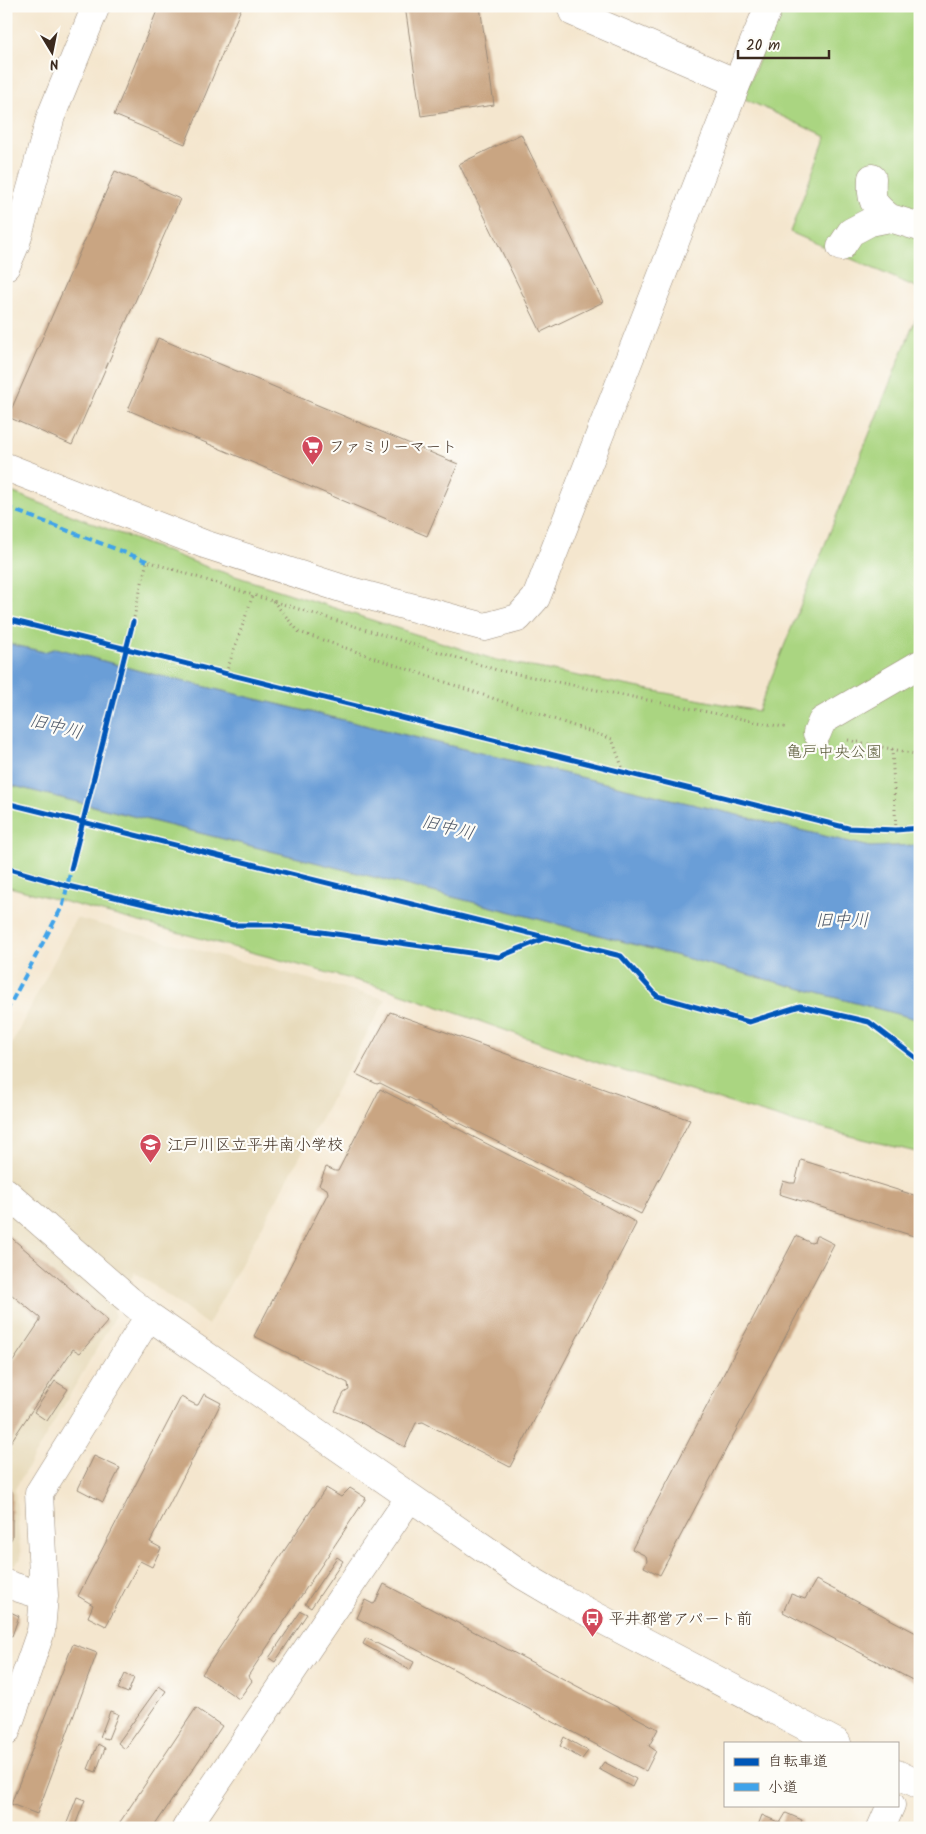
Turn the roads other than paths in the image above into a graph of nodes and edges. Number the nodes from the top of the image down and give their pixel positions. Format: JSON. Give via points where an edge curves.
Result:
{"nodes":[{"id":1,"x":96,"y":6,"type":"edge"},
{"id":2,"x":571,"y":6,"type":"edge"},
{"id":3,"x":769,"y":6,"type":"edge"},
{"id":4,"x":737,"y":83,"type":"junction"},
{"id":5,"x":872,"y":178,"type":"dead end"},
{"id":6,"x":890,"y":218,"type":"junction"},
{"id":7,"x":920,"y":227,"type":"edge"},
{"id":8,"x":841,"y":247,"type":"dead end"},
{"id":9,"x":6,"y":266,"type":"edge"},
{"id":10,"x":6,"y":467,"type":"edge"},
{"id":11,"x":920,"y":664,"type":"edge"},
{"id":12,"x":816,"y":733,"type":"road end"},
{"id":13,"x":6,"y":1192,"type":"edge"},
{"id":14,"x":149,"y":1316,"type":"junction"},
{"id":15,"x":410,"y":1497,"type":"junction"},
{"id":16,"x":6,"y":1584,"type":"edge"},
{"id":17,"x":44,"y":1596,"type":"junction"},
{"id":18,"x":6,"y":1732,"type":"edge"},
{"id":19,"x":836,"y":1742,"type":"edge"},
{"id":20,"x":891,"y":1806,"type":"edge"},
{"id":21,"x":186,"y":1828,"type":"edge"},
{"id":22,"x":881,"y":1828,"type":"edge"}],
"edges":[{"from":1,"to":9,"type":"street","via":[[51,116],[16,243]]},
{"from":2,"to":4,"type":"street","via":[[573,12]]},
{"from":3,"to":4,"type":"street"},
{"from":4,"to":10,"type":"street","via":[[536,598],[518,618],[485,627],[347,590],[204,544]]},
{"from":5,"to":6,"type":"street","via":[[871,193],[875,207]]},
{"from":6,"to":7,"type":"street"},
{"from":6,"to":8,"type":"street","via":[[870,222],[851,232]]},
{"from":11,"to":12,"type":"street","via":[[822,721]]},
{"from":13,"to":14,"type":"street"},
{"from":14,"to":15,"type":"street"},
{"from":14,"to":17,"type":"street","via":[[40,1494]]},
{"from":15,"to":19,"type":"street","via":[[524,1576],[564,1599]]},
{"from":15,"to":21,"type":"street"},
{"from":16,"to":17,"type":"street"},
{"from":17,"to":18,"type":"street","via":[[40,1631]]},
{"from":20,"to":22,"type":"street"}]}
